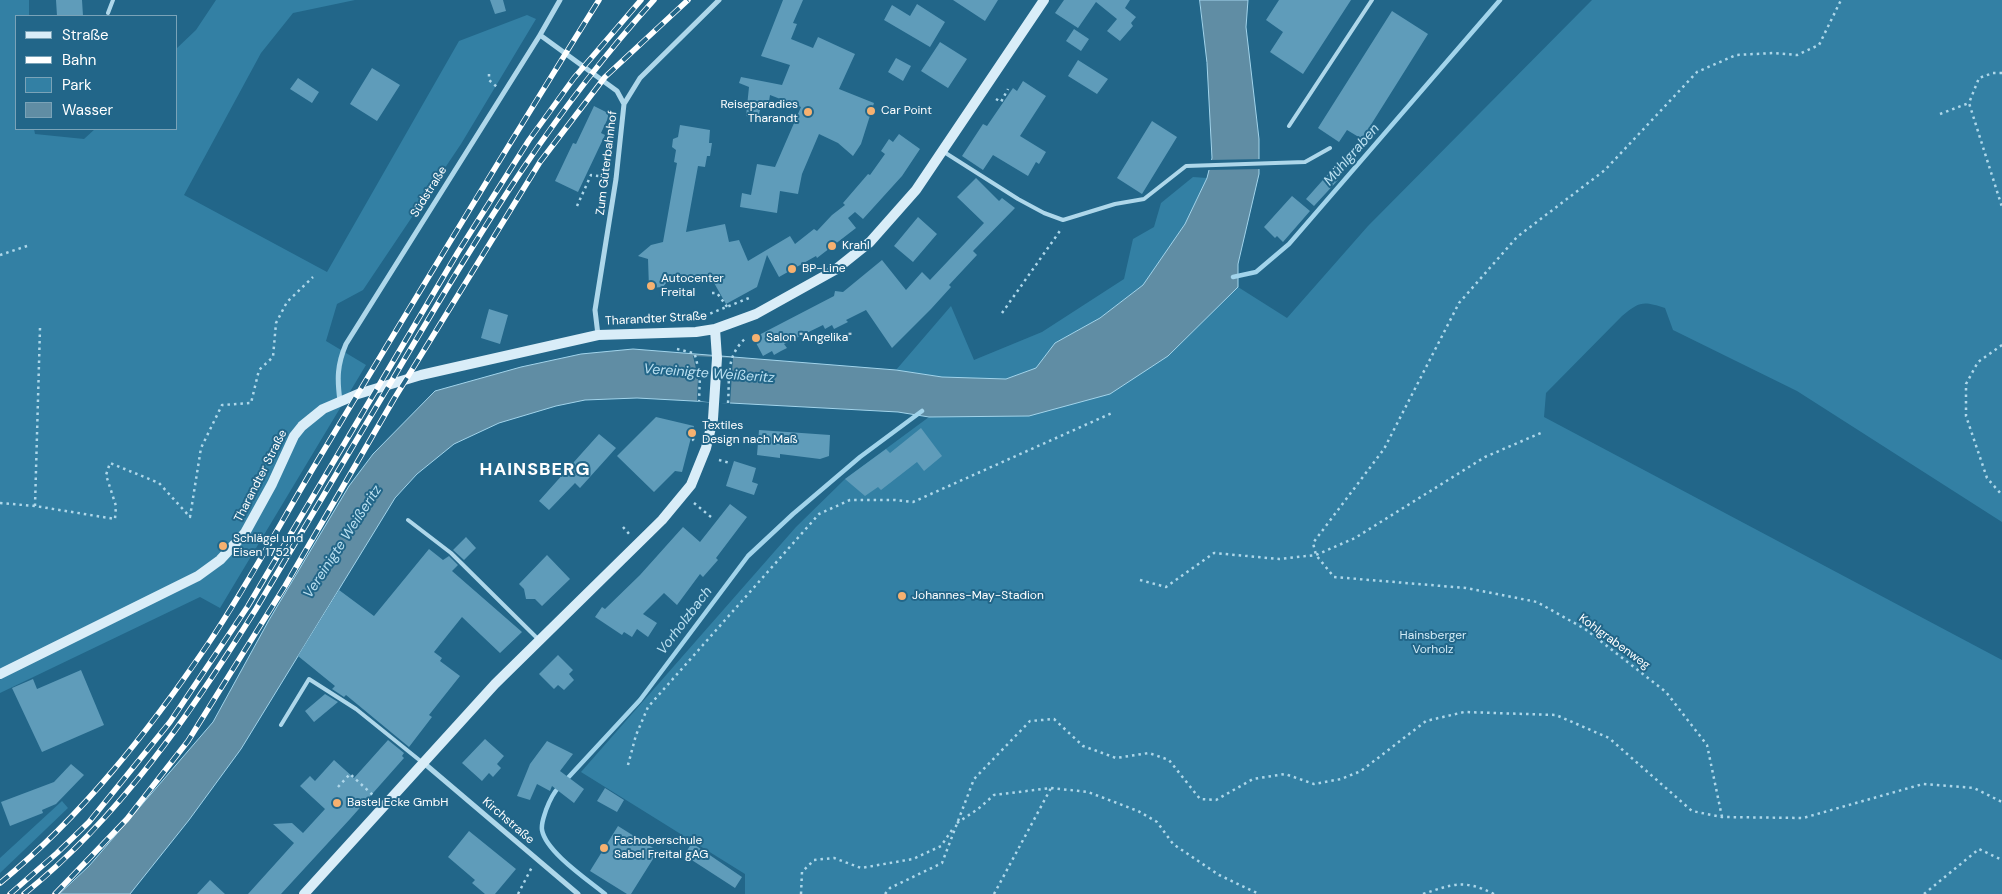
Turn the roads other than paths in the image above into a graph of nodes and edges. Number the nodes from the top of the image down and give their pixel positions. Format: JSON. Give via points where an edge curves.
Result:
{"nodes":[{"id":1,"x":113,"y":0,"type":"edge"},
{"id":2,"x":560,"y":0,"type":"edge"},
{"id":3,"x":719,"y":0,"type":"edge"},
{"id":4,"x":1044,"y":0,"type":"edge"},
{"id":5,"x":1372,"y":0,"type":"edge"},
{"id":6,"x":108,"y":13,"type":"dead end"},
{"id":7,"x":540,"y":35,"type":"junction"},
{"id":8,"x":624,"y":104,"type":"junction"},
{"id":9,"x":1289,"y":126,"type":"dead end"},
{"id":10,"x":1330,"y":148,"type":"dead end"},
{"id":11,"x":942,"y":151,"type":"junction"},
{"id":12,"x":715,"y":329,"type":"junction"},
{"id":13,"x":598,"y":335,"type":"junction"},
{"id":14,"x":340,"y":401,"type":"junction"},
{"id":15,"x":408,"y":520,"type":"dead end"},
{"id":16,"x":539,"y":640,"type":"junction"},
{"id":17,"x":0,"y":674,"type":"edge"},
{"id":18,"x":281,"y":726,"type":"dead end"},
{"id":19,"x":425,"y":764,"type":"junction"},
{"id":20,"x":304,"y":894,"type":"edge"},
{"id":21,"x":578,"y":894,"type":"edge"}],
"edges":[{"from":1,"to":6,"type":"lane"},
{"from":2,"to":7,"type":"street","name":"Südstraße"},
{"from":3,"to":8,"type":"street","name":"Zum Güterbahnhof","via":[[640,78]]},
{"from":4,"to":11,"type":"main road","name":"Tharandter Straße"},
{"from":5,"to":9,"type":"lane"},
{"from":7,"to":8,"type":"street","via":[[617,91]]},
{"from":7,"to":14,"type":"street","name":"Südstraße","via":[[346,344],[338,361],[336,376]]},
{"from":8,"to":13,"type":"street","name":"Zum Güterbahnhof","via":[[616,179],[595,310]]},
{"from":10,"to":11,"type":"lane","via":[[1305,162],[1186,166],[1144,199],[1063,220],[1018,199]]},
{"from":11,"to":12,"type":"main road","name":"Tharandter Straße","via":[[916,190],[853,257],[786,299],[743,320]]},
{"from":12,"to":13,"type":"main road","name":"Tharandter Straße"},
{"from":12,"to":16,"type":"main road","via":[[718,358],[715,401],[706,448],[688,489],[662,520]]},
{"from":13,"to":14,"type":"main road","name":"Tharandter Straße","via":[[421,375]]},
{"from":14,"to":17,"type":"main road","name":"Tharandter Straße","via":[[323,409],[294,436],[245,532],[220,560],[198,576]]},
{"from":15,"to":16,"type":"lane","via":[[452,553]]},
{"from":16,"to":19,"type":"main road"},
{"from":18,"to":19,"type":"lane","via":[[309,679],[356,709]]},
{"from":19,"to":20,"type":"main road"},
{"from":19,"to":21,"type":"street","name":"Kirchstraße"}]}
